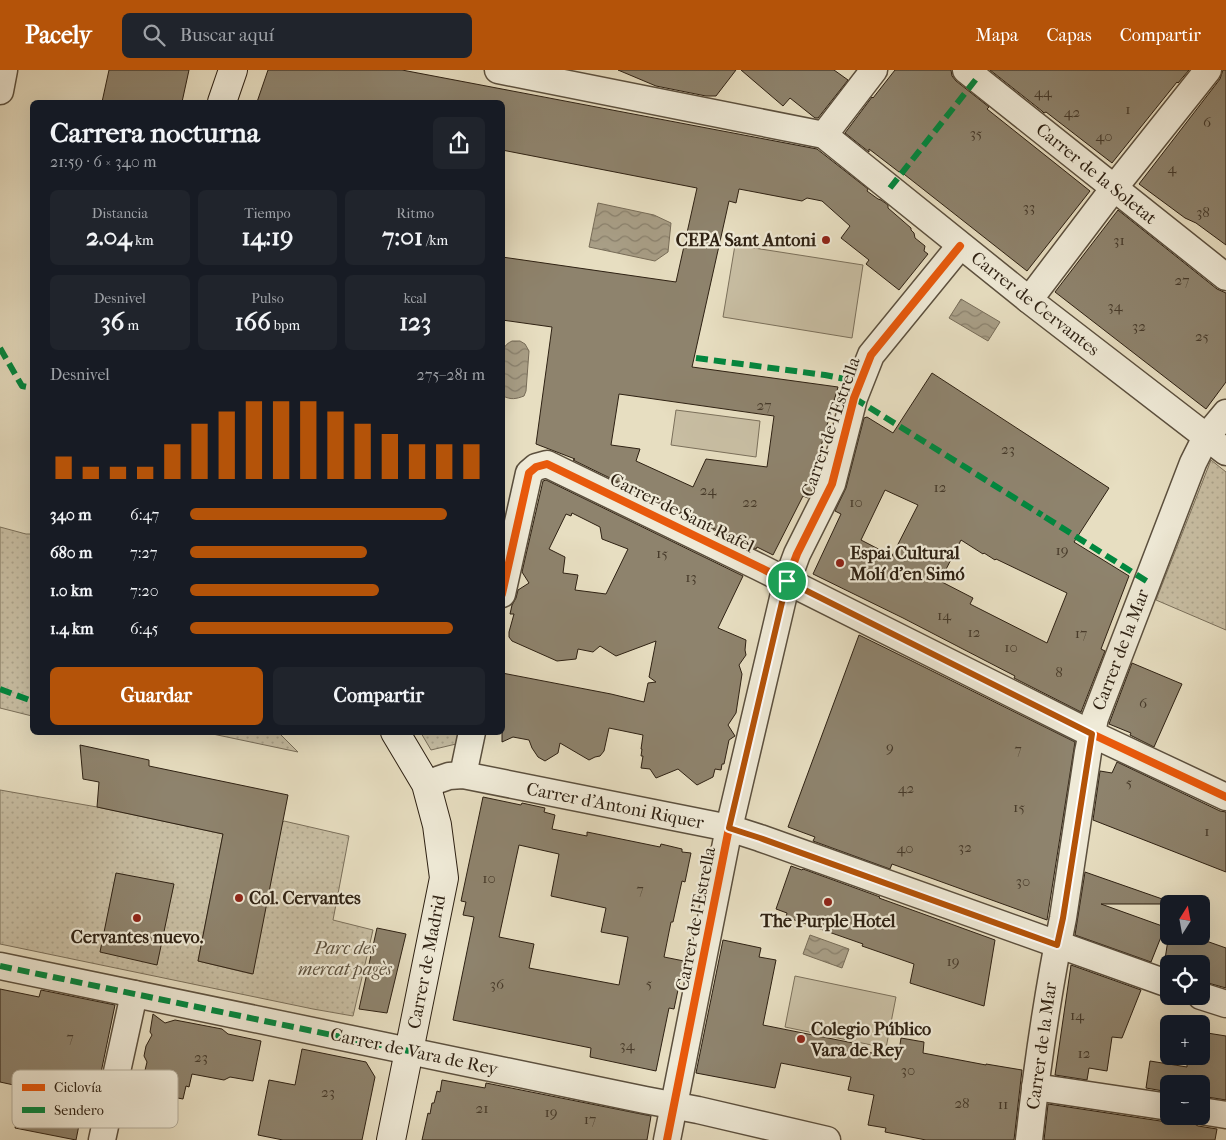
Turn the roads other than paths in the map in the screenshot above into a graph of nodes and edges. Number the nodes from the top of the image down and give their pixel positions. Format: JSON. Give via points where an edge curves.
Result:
{"nodes":[{"id":1,"x":4,"y":70,"type":"edge"},
{"id":2,"x":233,"y":70,"type":"edge"},
{"id":3,"x":501,"y":70,"type":"edge"},
{"id":4,"x":874,"y":70,"type":"edge"},
{"id":5,"x":966,"y":70,"type":"edge"},
{"id":6,"x":1208,"y":70,"type":"edge"},
{"id":7,"x":0,"y":90,"type":"edge"},
{"id":8,"x":223,"y":100,"type":"edge"},
{"id":9,"x":824,"y":135,"type":"junction"},
{"id":10,"x":1114,"y":188,"type":"junction"},
{"id":11,"x":960,"y":246,"type":"junction"},
{"id":12,"x":1226,"y":277,"type":"edge"},
{"id":13,"x":1029,"y":300,"type":"junction"},
{"id":14,"x":1226,"y":413,"type":"edge"},
{"id":15,"x":1216,"y":444,"type":"edge"},
{"id":16,"x":505,"y":581,"type":"edge"},
{"id":17,"x":787,"y":581,"type":"junction"},
{"id":18,"x":1092,"y":734,"type":"junction"},
{"id":19,"x":397,"y":735,"type":"edge"},
{"id":20,"x":471,"y":735,"type":"edge"},
{"id":21,"x":463,"y":775,"type":"junction"},
{"id":22,"x":426,"y":784,"type":"junction"},
{"id":23,"x":1226,"y":797,"type":"edge"},
{"id":24,"x":729,"y":828,"type":"junction"},
{"id":25,"x":1057,"y":945,"type":"junction"},
{"id":26,"x":0,"y":966,"type":"edge"},
{"id":27,"x":1160,"y":981,"type":"edge"},
{"id":28,"x":134,"y":994,"type":"junction"},
{"id":29,"x":1210,"y":999,"type":"edge"},
{"id":30,"x":1226,"y":1004,"type":"edge"},
{"id":31,"x":409,"y":1051,"type":"junction"},
{"id":32,"x":117,"y":1070,"type":"edge"},
{"id":33,"x":1035,"y":1087,"type":"junction"},
{"id":34,"x":674,"y":1106,"type":"junction"},
{"id":35,"x":1160,"y":1106,"type":"edge"},
{"id":36,"x":1210,"y":1112,"type":"edge"},
{"id":37,"x":1226,"y":1115,"type":"edge"},
{"id":38,"x":391,"y":1140,"type":"edge"},
{"id":39,"x":667,"y":1140,"type":"edge"},
{"id":40,"x":827,"y":1140,"type":"edge"},
{"id":41,"x":1029,"y":1140,"type":"edge"}],
"edges":[{"from":1,"to":7,"type":"street"},
{"from":2,"to":8,"type":"street"},
{"from":3,"to":9,"type":"street","name":"Carrer de Cervantes"},
{"from":4,"to":9,"type":"street"},
{"from":5,"to":10,"type":"street","name":"Carrer de la Soletat"},
{"from":6,"to":10,"type":"street"},
{"from":9,"to":11,"type":"street","name":"Carrer de Cervantes"},
{"from":10,"to":12,"type":"street","name":"Carrer de la Soletat"},
{"from":10,"to":13,"type":"street"},
{"from":11,"to":13,"type":"street","name":"Carrer de Cervantes"},
{"from":11,"to":17,"type":"street","name":"Carrer de l'Estrella","via":[[871,355],[854,398],[832,484]]},
{"from":13,"to":15,"type":"street","name":"Carrer de Cervantes"},
{"from":14,"to":15,"type":"street","name":"Carrer de la Mar"},
{"from":15,"to":18,"type":"street","name":"Carrer de la Mar","via":[[1192,463],[1095,718]]},
{"from":16,"to":17,"type":"street","name":"Carrer de Sant Rafel","via":[[529,473],[547,464]]},
{"from":17,"to":18,"type":"street","name":"Carrer de Sant Rafel"},
{"from":17,"to":24,"type":"street","name":"Carrer de l'Estrella"},
{"from":18,"to":23,"type":"street","name":"Carrer de Sant Rafel"},
{"from":18,"to":25,"type":"street","name":"Carrer de la Mar"},
{"from":19,"to":22,"type":"street","name":"Carrer de Madrid"},
{"from":20,"to":21,"type":"street"},
{"from":21,"to":22,"type":"street","name":"Carrer d'Antoni Riquer"},
{"from":21,"to":24,"type":"street","name":"Carrer d'Antoni Riquer"},
{"from":22,"to":31,"type":"street","name":"Carrer de Madrid","via":[[437,825],[444,878]]},
{"from":24,"to":25,"type":"street","name":"Carrer d'Antoni Riquer"},
{"from":24,"to":34,"type":"street","name":"Carrer de l'Estrella"},
{"from":25,"to":27,"type":"street","name":"Carrer d'Antoni Riquer"},
{"from":25,"to":33,"type":"street","name":"Carrer de la Mar"},
{"from":26,"to":28,"type":"street","name":"Carrer de Vara de Rey"},
{"from":28,"to":31,"type":"street","name":"Carrer de Vara de Rey"},
{"from":28,"to":32,"type":"street"},
{"from":29,"to":30,"type":"street"},
{"from":31,"to":34,"type":"street","name":"Carrer de Vara de Rey"},
{"from":31,"to":38,"type":"street","name":"Carrer de Madrid"},
{"from":33,"to":35,"type":"street"},
{"from":33,"to":41,"type":"street","name":"Carrer de la Mar"},
{"from":34,"to":39,"type":"street","name":"Carrer de l'Estrella"},
{"from":34,"to":40,"type":"street","name":"Carrer de Vara de Rey"},
{"from":36,"to":37,"type":"street"}]}
